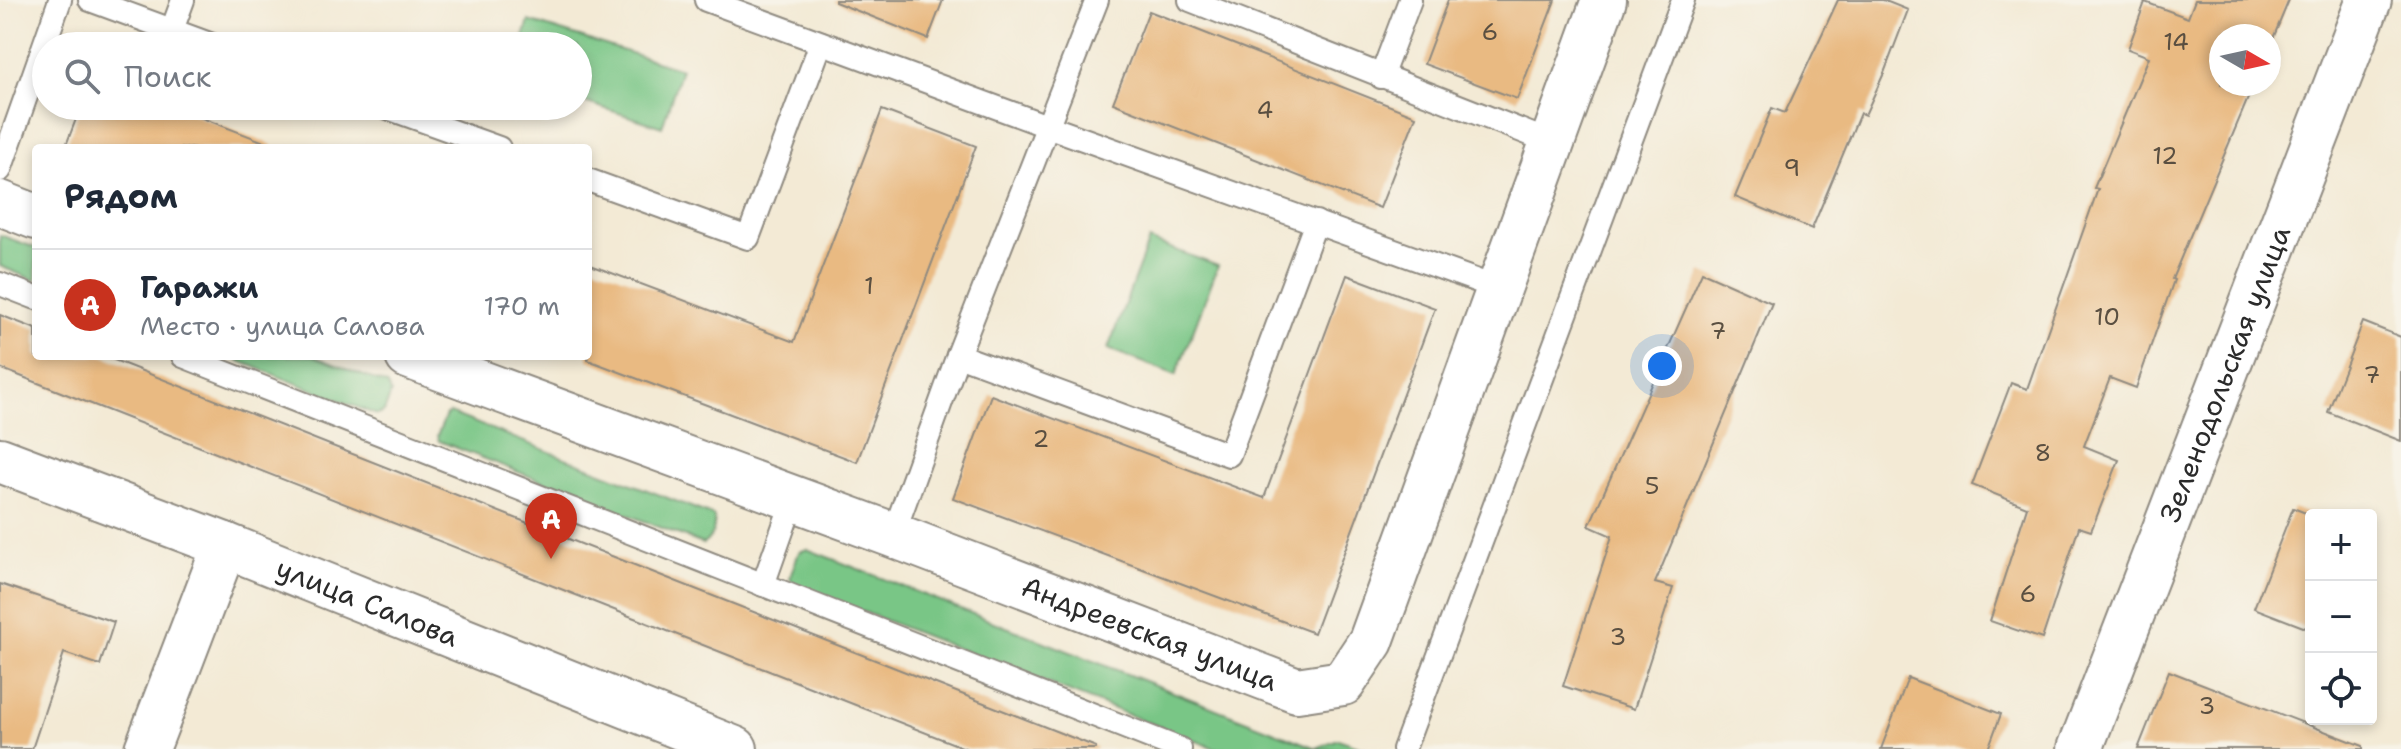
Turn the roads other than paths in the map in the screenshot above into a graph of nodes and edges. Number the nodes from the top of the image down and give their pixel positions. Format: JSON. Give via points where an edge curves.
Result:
{"nodes":[{"id":1,"x":60,"y":0,"type":"edge"},
{"id":2,"x":90,"y":0,"type":"edge"},
{"id":3,"x":183,"y":0,"type":"edge"},
{"id":4,"x":706,"y":0,"type":"edge"},
{"id":5,"x":1097,"y":0,"type":"edge"},
{"id":6,"x":1190,"y":0,"type":"edge"},
{"id":7,"x":1410,"y":0,"type":"edge"},
{"id":8,"x":1604,"y":0,"type":"edge"},
{"id":9,"x":1683,"y":0,"type":"edge"},
{"id":10,"x":2369,"y":0,"type":"edge"},
{"id":11,"x":172,"y":30,"type":"junction"},
{"id":12,"x":49,"y":32,"type":"edge"},
{"id":13,"x":177,"y":32,"type":"edge"},
{"id":14,"x":821,"y":43,"type":"junction"},
{"id":15,"x":1381,"y":77,"type":"junction"},
{"id":16,"x":32,"y":79,"type":"edge"},
{"id":17,"x":421,"y":120,"type":"edge"},
{"id":18,"x":1047,"y":126,"type":"junction"},
{"id":19,"x":1550,"y":142,"type":"junction"},
{"id":20,"x":488,"y":144,"type":"edge"},
{"id":21,"x":0,"y":170,"type":"edge"},
{"id":22,"x":592,"y":181,"type":"edge"},
{"id":23,"x":0,"y":203,"type":"edge"},
{"id":24,"x":32,"y":215,"type":"edge"},
{"id":25,"x":1316,"y":222,"type":"junction"},
{"id":26,"x":0,"y":284,"type":"edge"},
{"id":27,"x":1497,"y":288,"type":"junction"},
{"id":28,"x":32,"y":296,"type":"edge"},
{"id":29,"x":958,"y":355,"type":"junction"},
{"id":30,"x":193,"y":360,"type":"edge"},
{"id":31,"x":419,"y":360,"type":"edge"},
{"id":32,"x":0,"y":460,"type":"edge"},
{"id":33,"x":793,"y":500,"type":"junction"},
{"id":34,"x":893,"y":535,"type":"junction"},
{"id":35,"x":225,"y":545,"type":"junction"},
{"id":36,"x":763,"y":585,"type":"junction"},
{"id":37,"x":147,"y":749,"type":"edge"},
{"id":38,"x":735,"y":749,"type":"edge"},
{"id":39,"x":1180,"y":749,"type":"edge"},
{"id":40,"x":1404,"y":749,"type":"edge"},
{"id":41,"x":2080,"y":749,"type":"edge"}],
"edges":[{"from":1,"to":12,"type":"lane"},
{"from":2,"to":11,"type":"lane"},
{"from":3,"to":11,"type":"lane"},
{"from":4,"to":14,"type":"lane"},
{"from":5,"to":18,"type":"lane"},
{"from":6,"to":15,"type":"lane"},
{"from":7,"to":15,"type":"lane"},
{"from":8,"to":19,"type":"street","name":"Андреевская улица"},
{"from":9,"to":40,"type":"lane"},
{"from":10,"to":41,"type":"street","name":"Зеленодольская улица"},
{"from":11,"to":13,"type":"lane"},
{"from":14,"to":18,"type":"lane"},
{"from":14,"to":22,"type":"lane","via":[[748,238]]},
{"from":15,"to":19,"type":"lane"},
{"from":16,"to":21,"type":"lane"},
{"from":17,"to":20,"type":"lane"},
{"from":18,"to":25,"type":"lane"},
{"from":18,"to":29,"type":"lane"},
{"from":19,"to":27,"type":"street","name":"Андреевская улица"},
{"from":23,"to":24,"type":"street"},
{"from":25,"to":27,"type":"lane"},
{"from":25,"to":29,"type":"lane","via":[[1229,455]]},
{"from":26,"to":28,"type":"lane"},
{"from":27,"to":34,"type":"street","name":"Андреевская улица","via":[[1371,641],[1343,683],[1297,690]]},
{"from":29,"to":34,"type":"lane"},
{"from":30,"to":36,"type":"lane"},
{"from":31,"to":33,"type":"street","name":"Андреевская улица"},
{"from":32,"to":35,"type":"street","name":"улица Салова"},
{"from":33,"to":34,"type":"street","name":"Андреевская улица"},
{"from":33,"to":36,"type":"lane"},
{"from":35,"to":37,"type":"street"},
{"from":35,"to":38,"type":"street","name":"улица Салова"},
{"from":36,"to":39,"type":"lane"}]}
